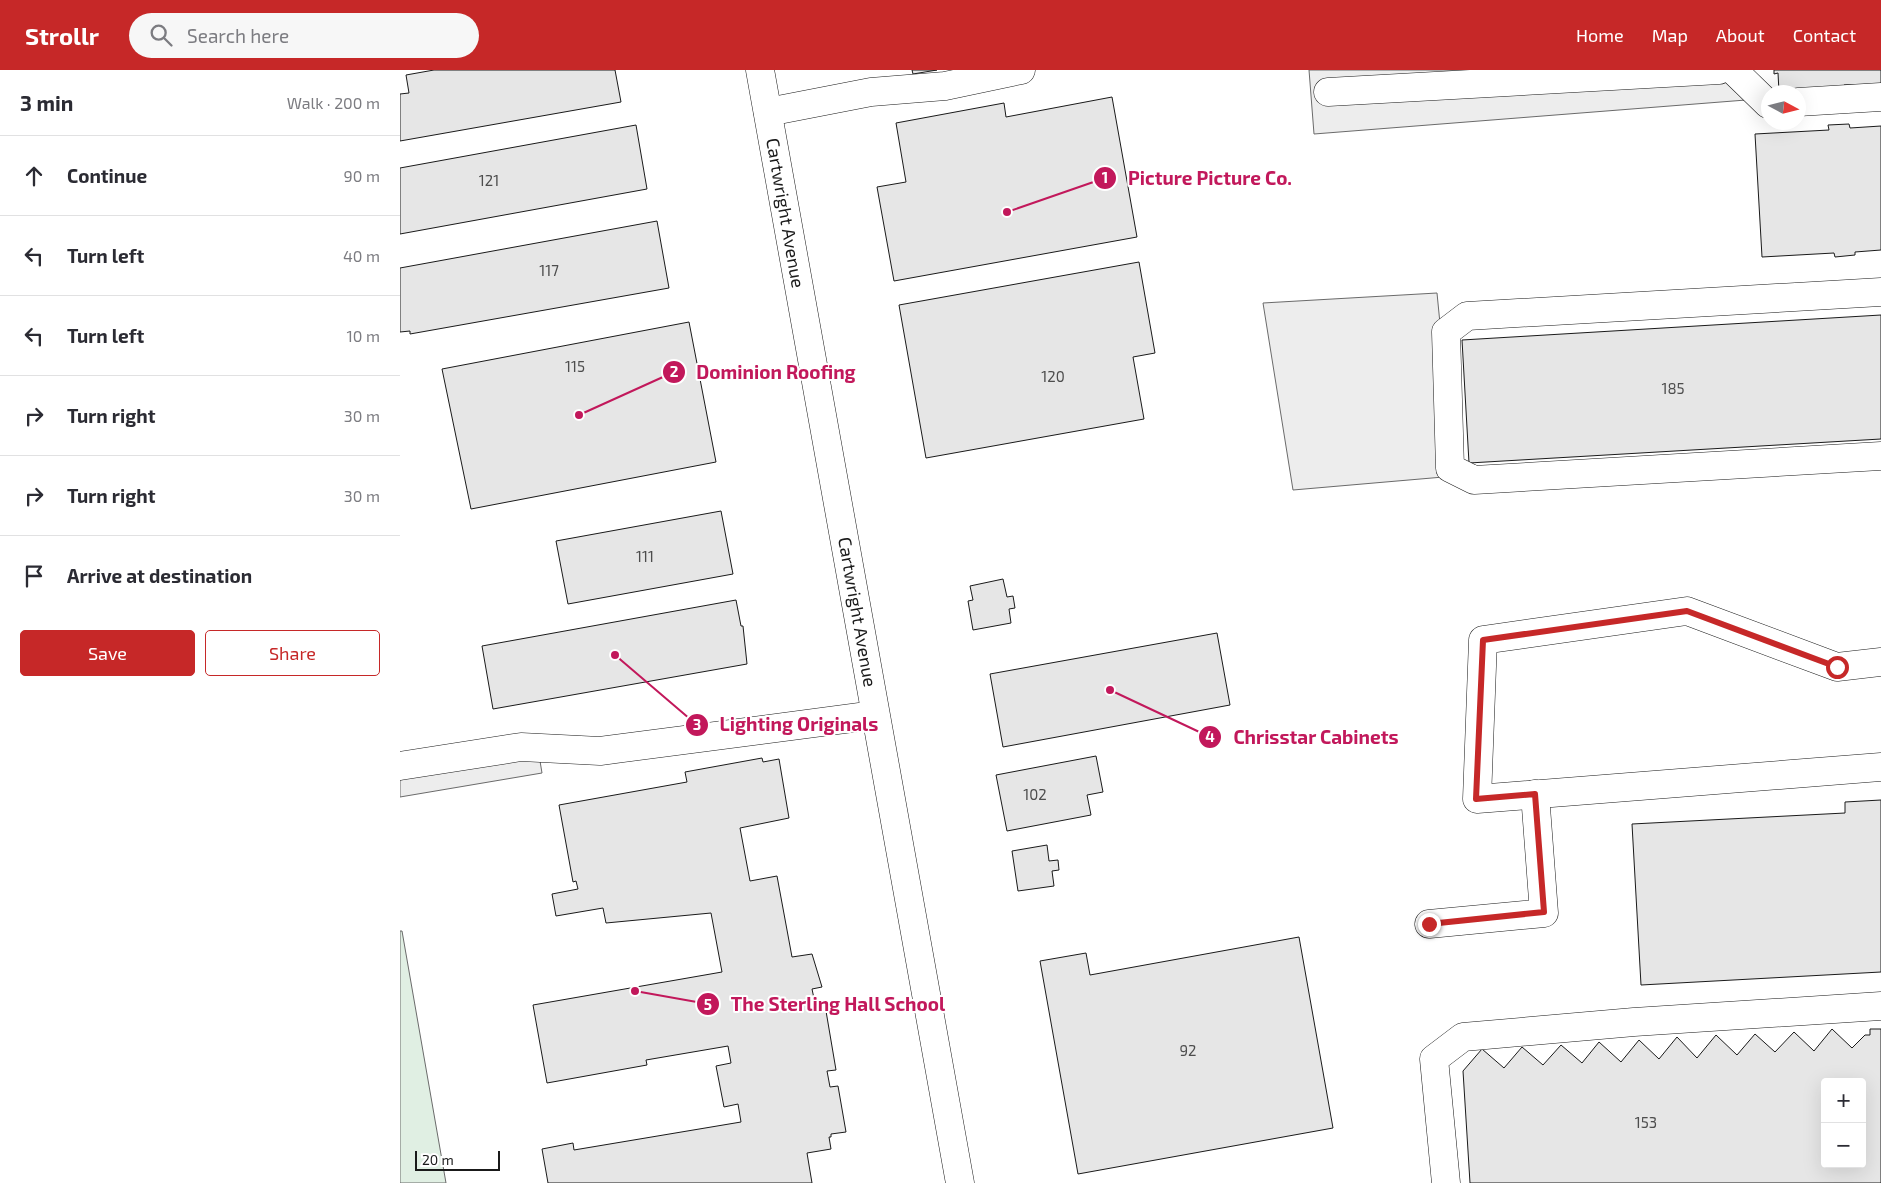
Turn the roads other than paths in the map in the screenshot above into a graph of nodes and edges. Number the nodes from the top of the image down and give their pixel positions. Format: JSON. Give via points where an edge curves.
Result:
{"nodes":[{"id":1,"x":760,"y":70,"type":"edge"},
{"id":2,"x":1022,"y":70,"type":"edge"},
{"id":3,"x":1719,"y":70,"type":"edge"},
{"id":4,"x":1733,"y":70,"type":"edge"},
{"id":5,"x":1328,"y":92,"type":"dead end"},
{"id":6,"x":1761,"y":97,"type":"edge"},
{"id":7,"x":1881,"y":97,"type":"edge"},
{"id":8,"x":1806,"y":102,"type":"edge"},
{"id":9,"x":768,"y":112,"type":"junction"},
{"id":10,"x":1881,"y":292,"type":"edge"},
{"id":11,"x":1881,"y":456,"type":"edge"},
{"id":12,"x":1881,"y":662,"type":"edge"},
{"id":13,"x":875,"y":715,"type":"junction"},
{"id":14,"x":400,"y":766,"type":"edge"},
{"id":15,"x":1881,"y":767,"type":"edge"},
{"id":16,"x":1535,"y":794,"type":"junction"},
{"id":17,"x":1429,"y":924,"type":"dead end"},
{"id":18,"x":1881,"y":1006,"type":"edge"},
{"id":19,"x":960,"y":1183,"type":"edge"},
{"id":20,"x":1446,"y":1183,"type":"edge"}],
"edges":[{"from":1,"to":9,"type":"street","name":"Cartwright Avenue"},
{"from":2,"to":9,"type":"street","via":[[945,86],[871,92]]},
{"from":3,"to":5,"type":"street"},
{"from":4,"to":6,"type":"street"},
{"from":7,"to":8,"type":"street"},
{"from":9,"to":13,"type":"street","name":"Cartwright Avenue"},
{"from":10,"to":11,"type":"street","via":[[1467,316],[1446,332],[1450,468],[1474,480]]},
{"from":12,"to":16,"type":"street","via":[[1837,667],[1687,611],[1483,640],[1476,799]]},
{"from":13,"to":14,"type":"street","via":[[600,751],[521,747]]},
{"from":13,"to":19,"type":"street","name":"Cartwright Avenue"},
{"from":15,"to":16,"type":"street"},
{"from":16,"to":17,"type":"street","via":[[1544,912]]},
{"from":18,"to":20,"type":"street","via":[[1463,1037],[1434,1059]]}]}
